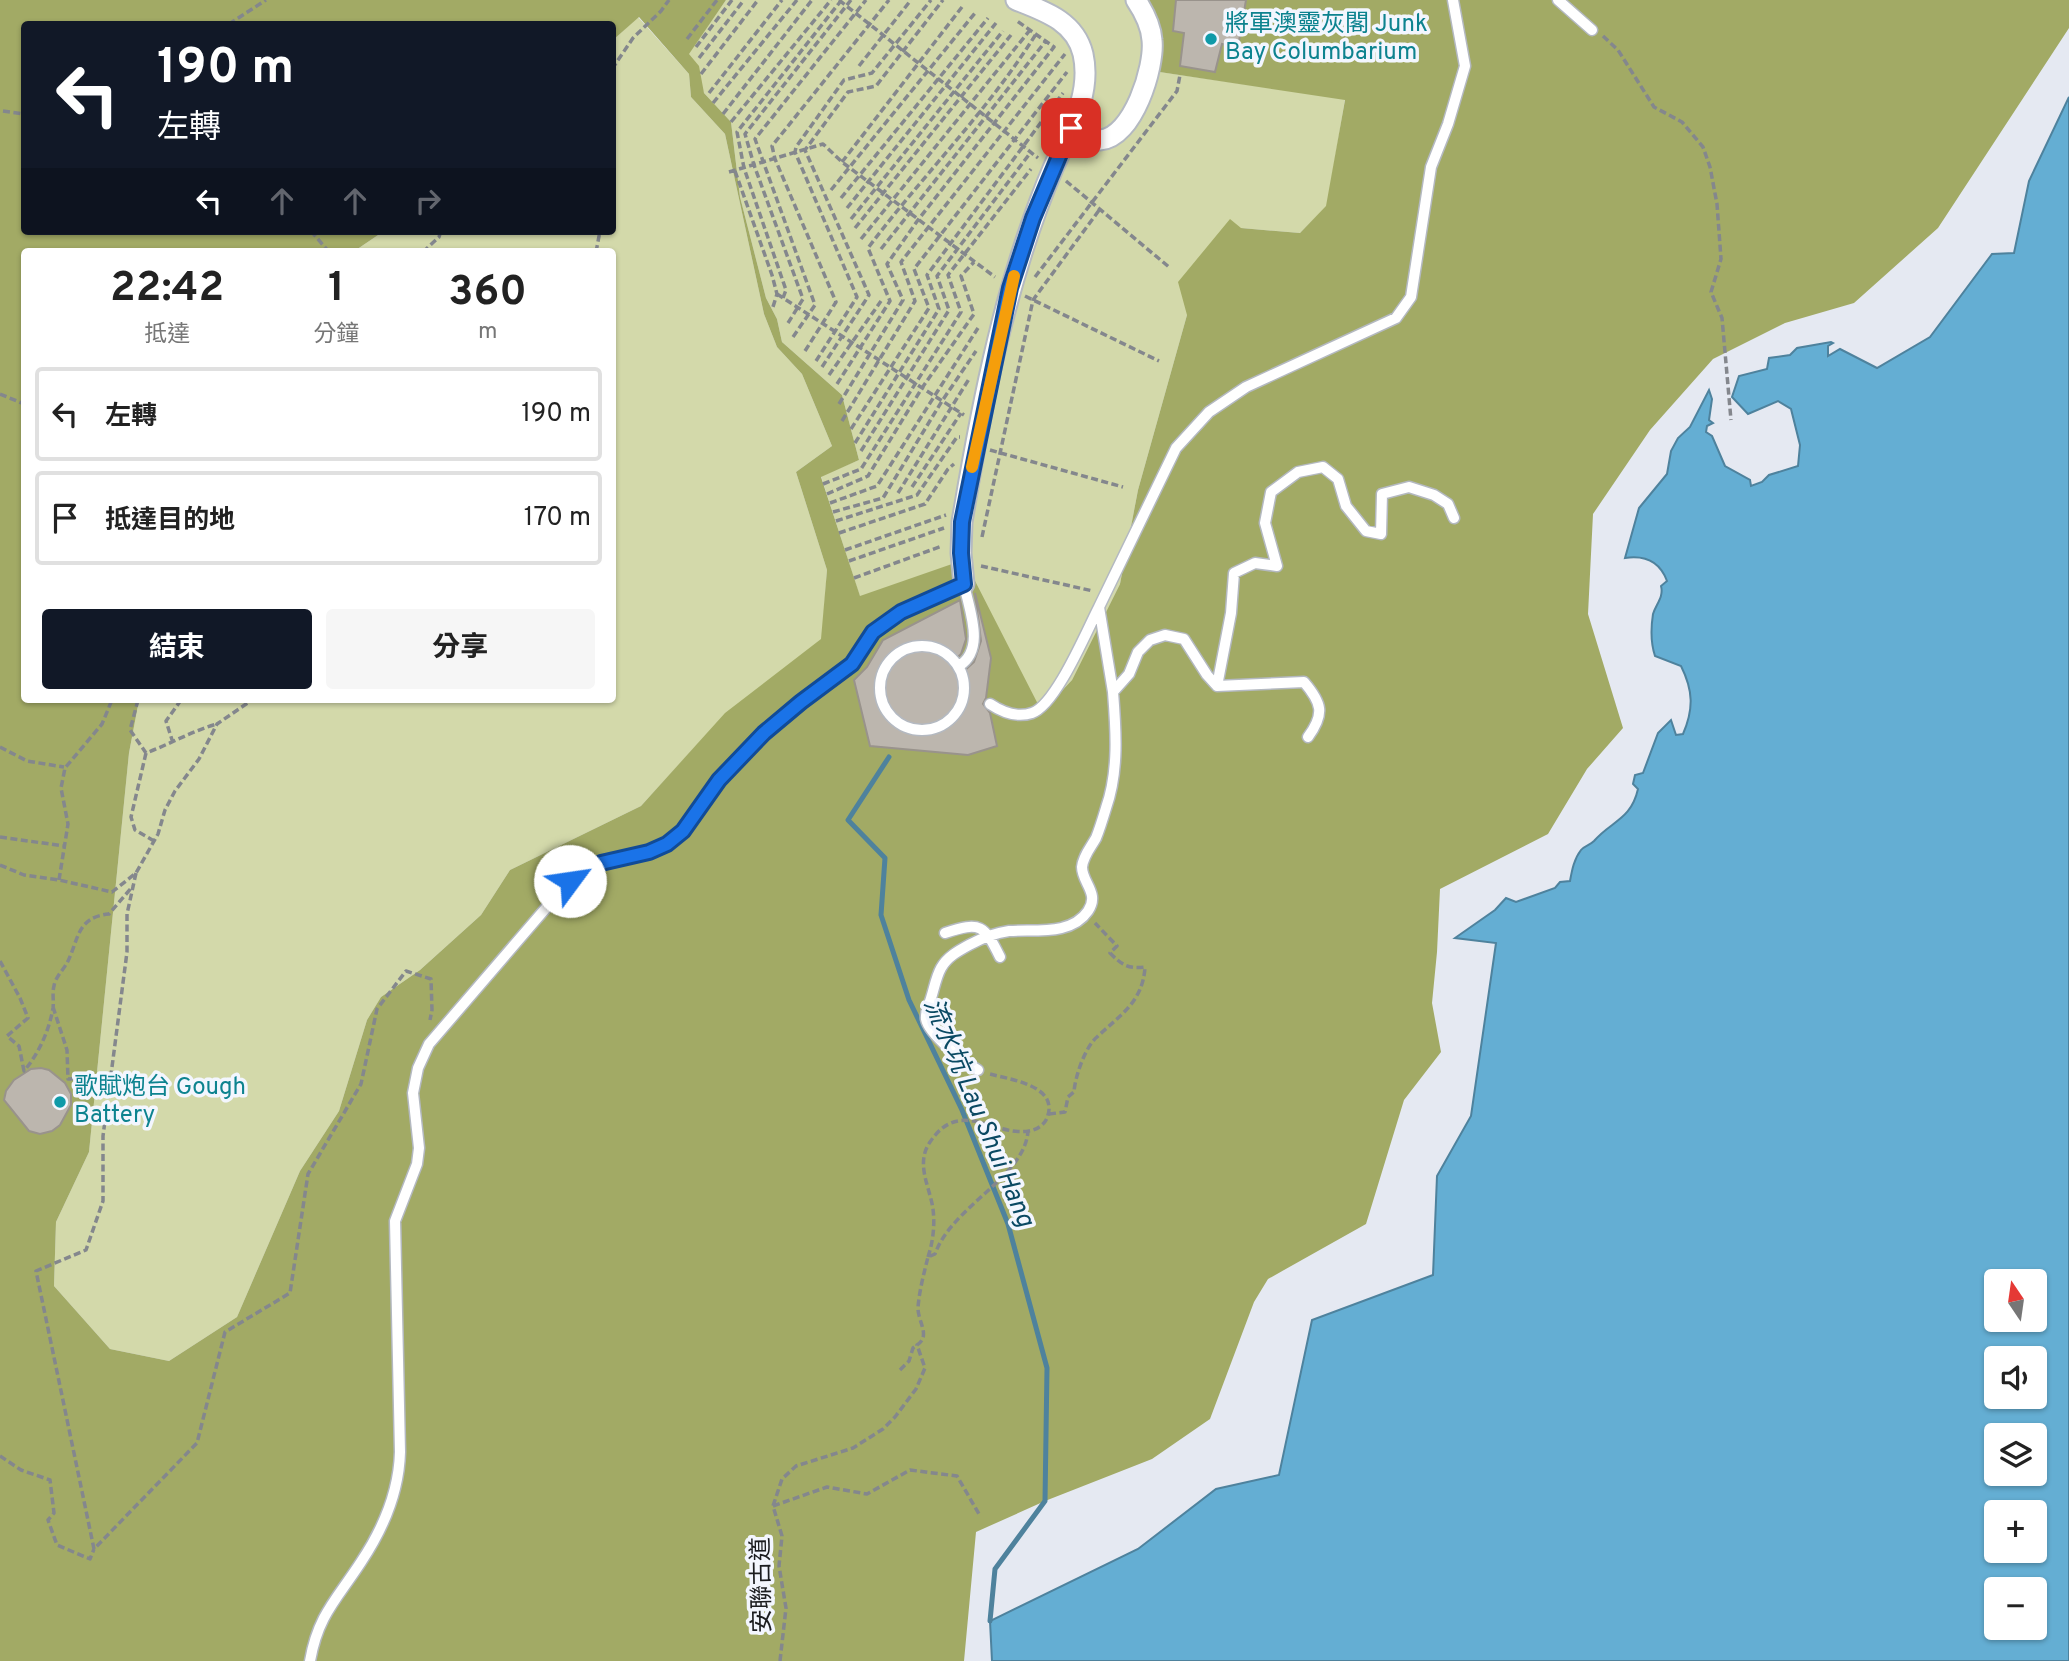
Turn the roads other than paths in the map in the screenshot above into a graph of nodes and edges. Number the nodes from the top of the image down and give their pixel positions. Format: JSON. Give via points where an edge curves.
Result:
{"nodes":[{"id":1,"x":1136,"y":0,"type":"edge"},
{"id":2,"x":1453,"y":0,"type":"edge"},
{"id":3,"x":1558,"y":0,"type":"edge"},
{"id":4,"x":1013,"y":8,"type":"edge"},
{"id":5,"x":1592,"y":30,"type":"dead end"},
{"id":6,"x":1071,"y":128,"type":"junction"},
{"id":7,"x":1454,"y":518,"type":"dead end"},
{"id":8,"x":964,"y":584,"type":"junction"},
{"id":9,"x":1098,"y":607,"type":"junction"},
{"id":10,"x":959,"y":666,"type":"junction"},
{"id":11,"x":1217,"y":686,"type":"junction"},
{"id":12,"x":1113,"y":692,"type":"junction"},
{"id":13,"x":990,"y":705,"type":"dead end"},
{"id":14,"x":1308,"y":737,"type":"dead end"},
{"id":15,"x":945,"y":933,"type":"dead end"},
{"id":16,"x":989,"y":935,"type":"junction"},
{"id":17,"x":1000,"y":957,"type":"dead end"},
{"id":18,"x":978,"y":1070,"type":"road end"},
{"id":19,"x":310,"y":1661,"type":"edge"}],
"edges":[{"from":1,"to":6,"type":"street","via":[[1150,30],[1152,54],[1137,104],[1123,126],[1104,140],[1090,139]]},
{"from":2,"to":9,"type":"lane","via":[[1465,66],[1431,167],[1411,297],[1396,318],[1246,387],[1209,412],[1176,448]]},
{"from":3,"to":5,"type":"lane"},
{"from":4,"to":6,"type":"street","via":[[1050,14],[1073,32],[1086,81]]},
{"from":6,"to":8,"type":"street","via":[[1046,164],[978,438]]},
{"from":7,"to":11,"type":"lane","via":[[1448,503],[1409,487],[1382,494],[1381,534],[1366,531],[1346,506],[1339,479],[1323,467],[1298,472],[1271,492],[1265,523],[1277,566],[1255,563],[1234,573]]},
{"from":8,"to":10,"type":"lane","via":[[974,641],[973,652]]},
{"from":8,"to":19,"type":"lane","via":[[901,612],[873,632],[852,664],[764,733],[667,844],[601,863],[564,887],[424,1054],[413,1093],[418,1156],[395,1221],[399,1473],[375,1539],[324,1615]]},
{"from":9,"to":12,"type":"lane"},
{"from":9,"to":13,"type":"lane","via":[[1049,699],[1033,713],[1013,715]]},
{"from":10,"to":10,"type":"lane","via":[[964,681],[962,702],[942,725],[912,729],[887,712],[881,700],[881,675],[896,655],[919,646],[932,647]]},
{"from":11,"to":12,"type":"lane","via":[[1184,639],[1165,635],[1150,640],[1138,652],[1129,674]]},
{"from":11,"to":14,"type":"lane","via":[[1304,682],[1318,698],[1319,722]]},
{"from":12,"to":16,"type":"lane","via":[[1115,765],[1108,803],[1082,869],[1093,902],[1087,913],[1057,930]]},
{"from":15,"to":16,"type":"lane","via":[[980,927]]},
{"from":16,"to":17,"type":"lane"},
{"from":16,"to":18,"type":"lane","via":[[959,950],[942,968],[926,1020],[931,1030]]}]}
